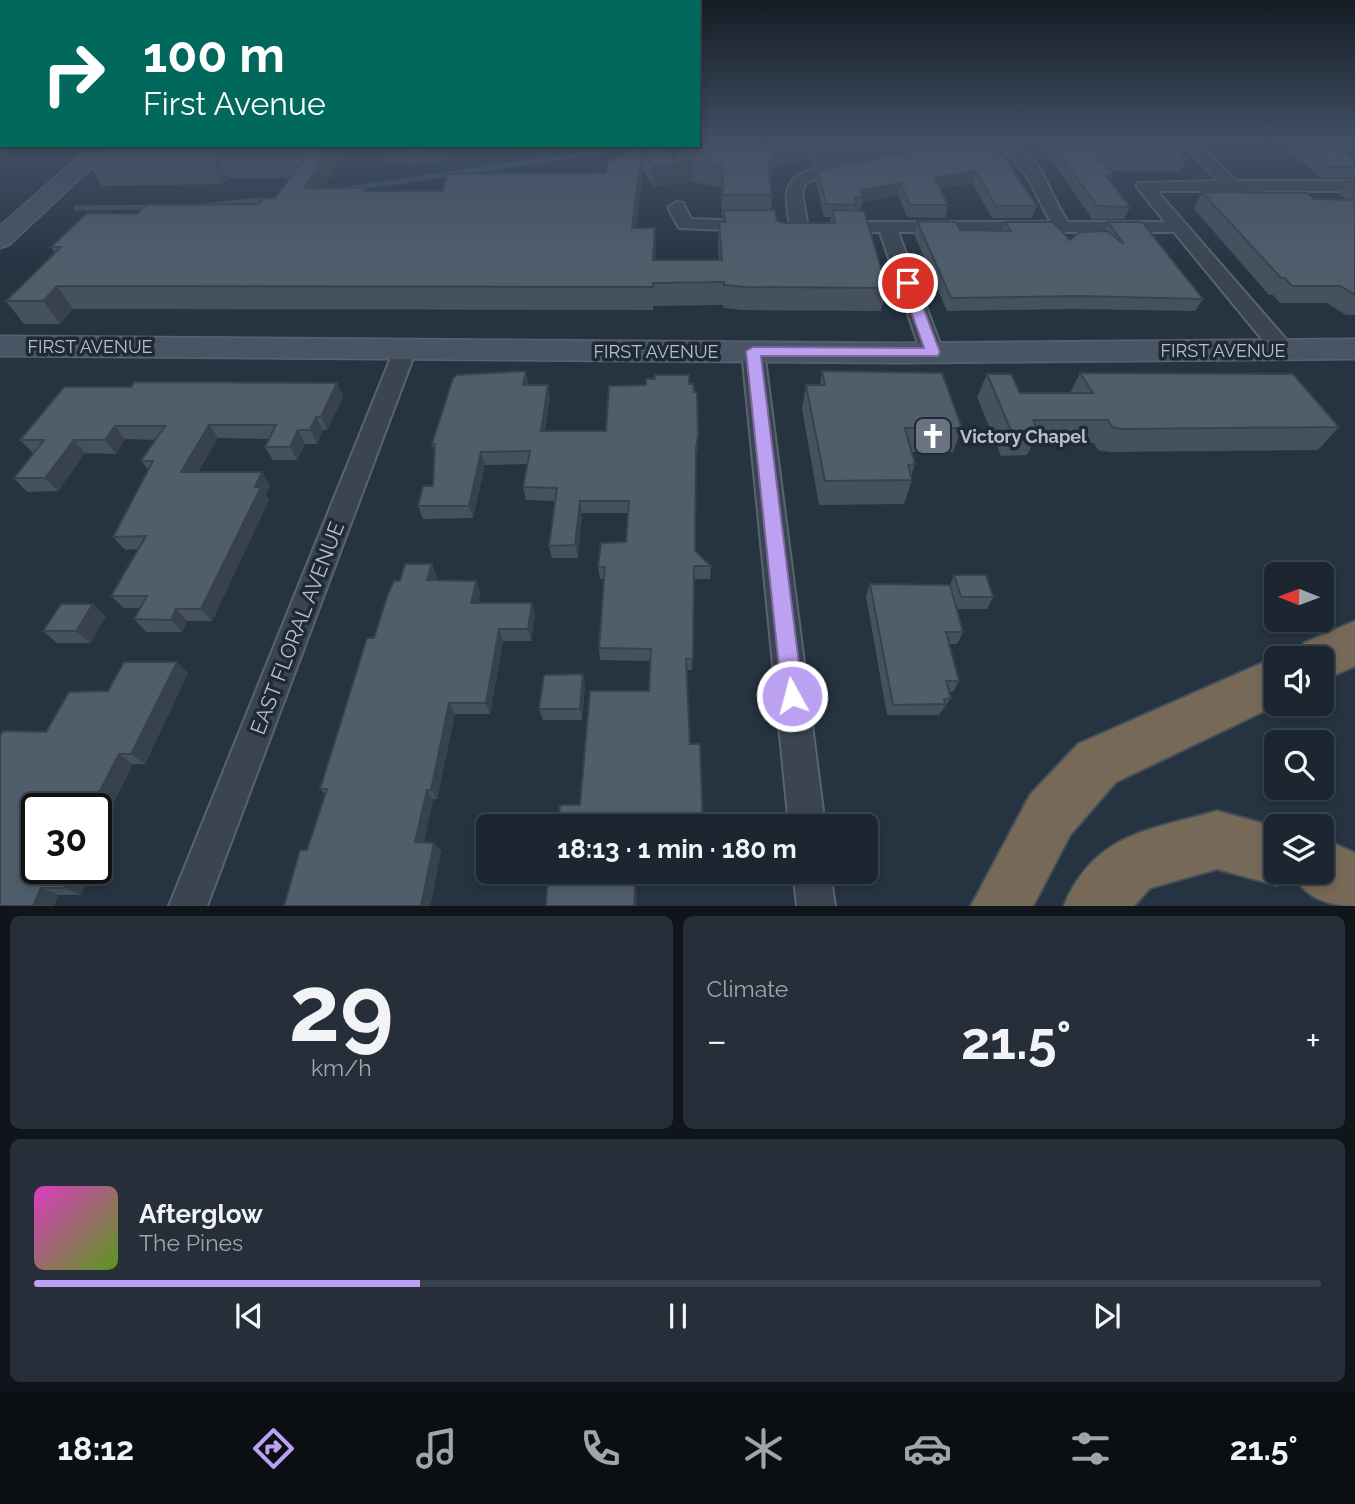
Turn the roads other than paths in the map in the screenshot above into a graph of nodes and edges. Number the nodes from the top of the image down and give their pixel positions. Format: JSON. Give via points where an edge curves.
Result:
{"nodes":[{"id":1,"x":61,"y":184,"type":"edge"},
{"id":2,"x":796,"y":184,"type":"edge"},
{"id":3,"x":1037,"y":184,"type":"edge"},
{"id":4,"x":1232,"y":186,"type":"joint"},
{"id":5,"x":1355,"y":186,"type":"edge"},
{"id":6,"x":677,"y":207,"type":"dead end"},
{"id":7,"x":887,"y":226,"type":"junction"},
{"id":8,"x":786,"y":227,"type":"junction"},
{"id":9,"x":1063,"y":227,"type":"junction"},
{"id":10,"x":1177,"y":227,"type":"junction"},
{"id":11,"x":5,"y":234,"type":"edge"},
{"id":12,"x":0,"y":346,"type":"edge"},
{"id":13,"x":1355,"y":349,"type":"edge"},
{"id":14,"x":405,"y":350,"type":"junction"},
{"id":15,"x":1283,"y":350,"type":"junction"},
{"id":16,"x":753,"y":351,"type":"junction"},
{"id":17,"x":933,"y":352,"type":"junction"},
{"id":18,"x":1355,"y":643,"type":"edge"},
{"id":19,"x":1334,"y":653,"type":"edge"},
{"id":20,"x":1264,"y":686,"type":"edge"},
{"id":21,"x":806,"y":814,"type":"edge"},
{"id":22,"x":1264,"y":853,"type":"edge"},
{"id":23,"x":1334,"y":874,"type":"edge"},
{"id":24,"x":813,"y":884,"type":"edge"},
{"id":25,"x":1355,"y":885,"type":"edge"},
{"id":26,"x":188,"y":905,"type":"edge"},
{"id":27,"x":816,"y":905,"type":"edge"},
{"id":28,"x":1001,"y":905,"type":"edge"},
{"id":29,"x":1094,"y":905,"type":"edge"}],
"edges":[{"from":1,"to":11,"type":"street"},
{"from":2,"to":8,"type":"street"},
{"from":3,"to":9,"type":"street"},
{"from":4,"to":5,"type":"street"},
{"from":4,"to":10,"type":"street","via":[[1144,186]]},
{"from":6,"to":8,"type":"street","via":[[685,224]]},
{"from":7,"to":8,"type":"street"},
{"from":7,"to":9,"type":"street"},
{"from":7,"to":17,"type":"street"},
{"from":9,"to":10,"type":"street"},
{"from":10,"to":15,"type":"street"},
{"from":12,"to":14,"type":"street","name":"FIRST AVENUE"},
{"from":13,"to":15,"type":"street","name":"FIRST AVENUE"},
{"from":14,"to":16,"type":"street","name":"FIRST AVENUE"},
{"from":14,"to":26,"type":"street","name":"EAST FLORAL AVENUE"},
{"from":15,"to":17,"type":"street","name":"FIRST AVENUE"},
{"from":16,"to":17,"type":"street","name":"FIRST AVENUE"},
{"from":16,"to":21,"type":"street"},
{"from":18,"to":19,"type":"highway"},
{"from":20,"to":28,"type":"highway","via":[[1097,763],[1050,815]]},
{"from":22,"to":29,"type":"highway","via":[[1217,840],[1132,864]]},
{"from":23,"to":25,"type":"highway"},
{"from":24,"to":27,"type":"street"}]}
